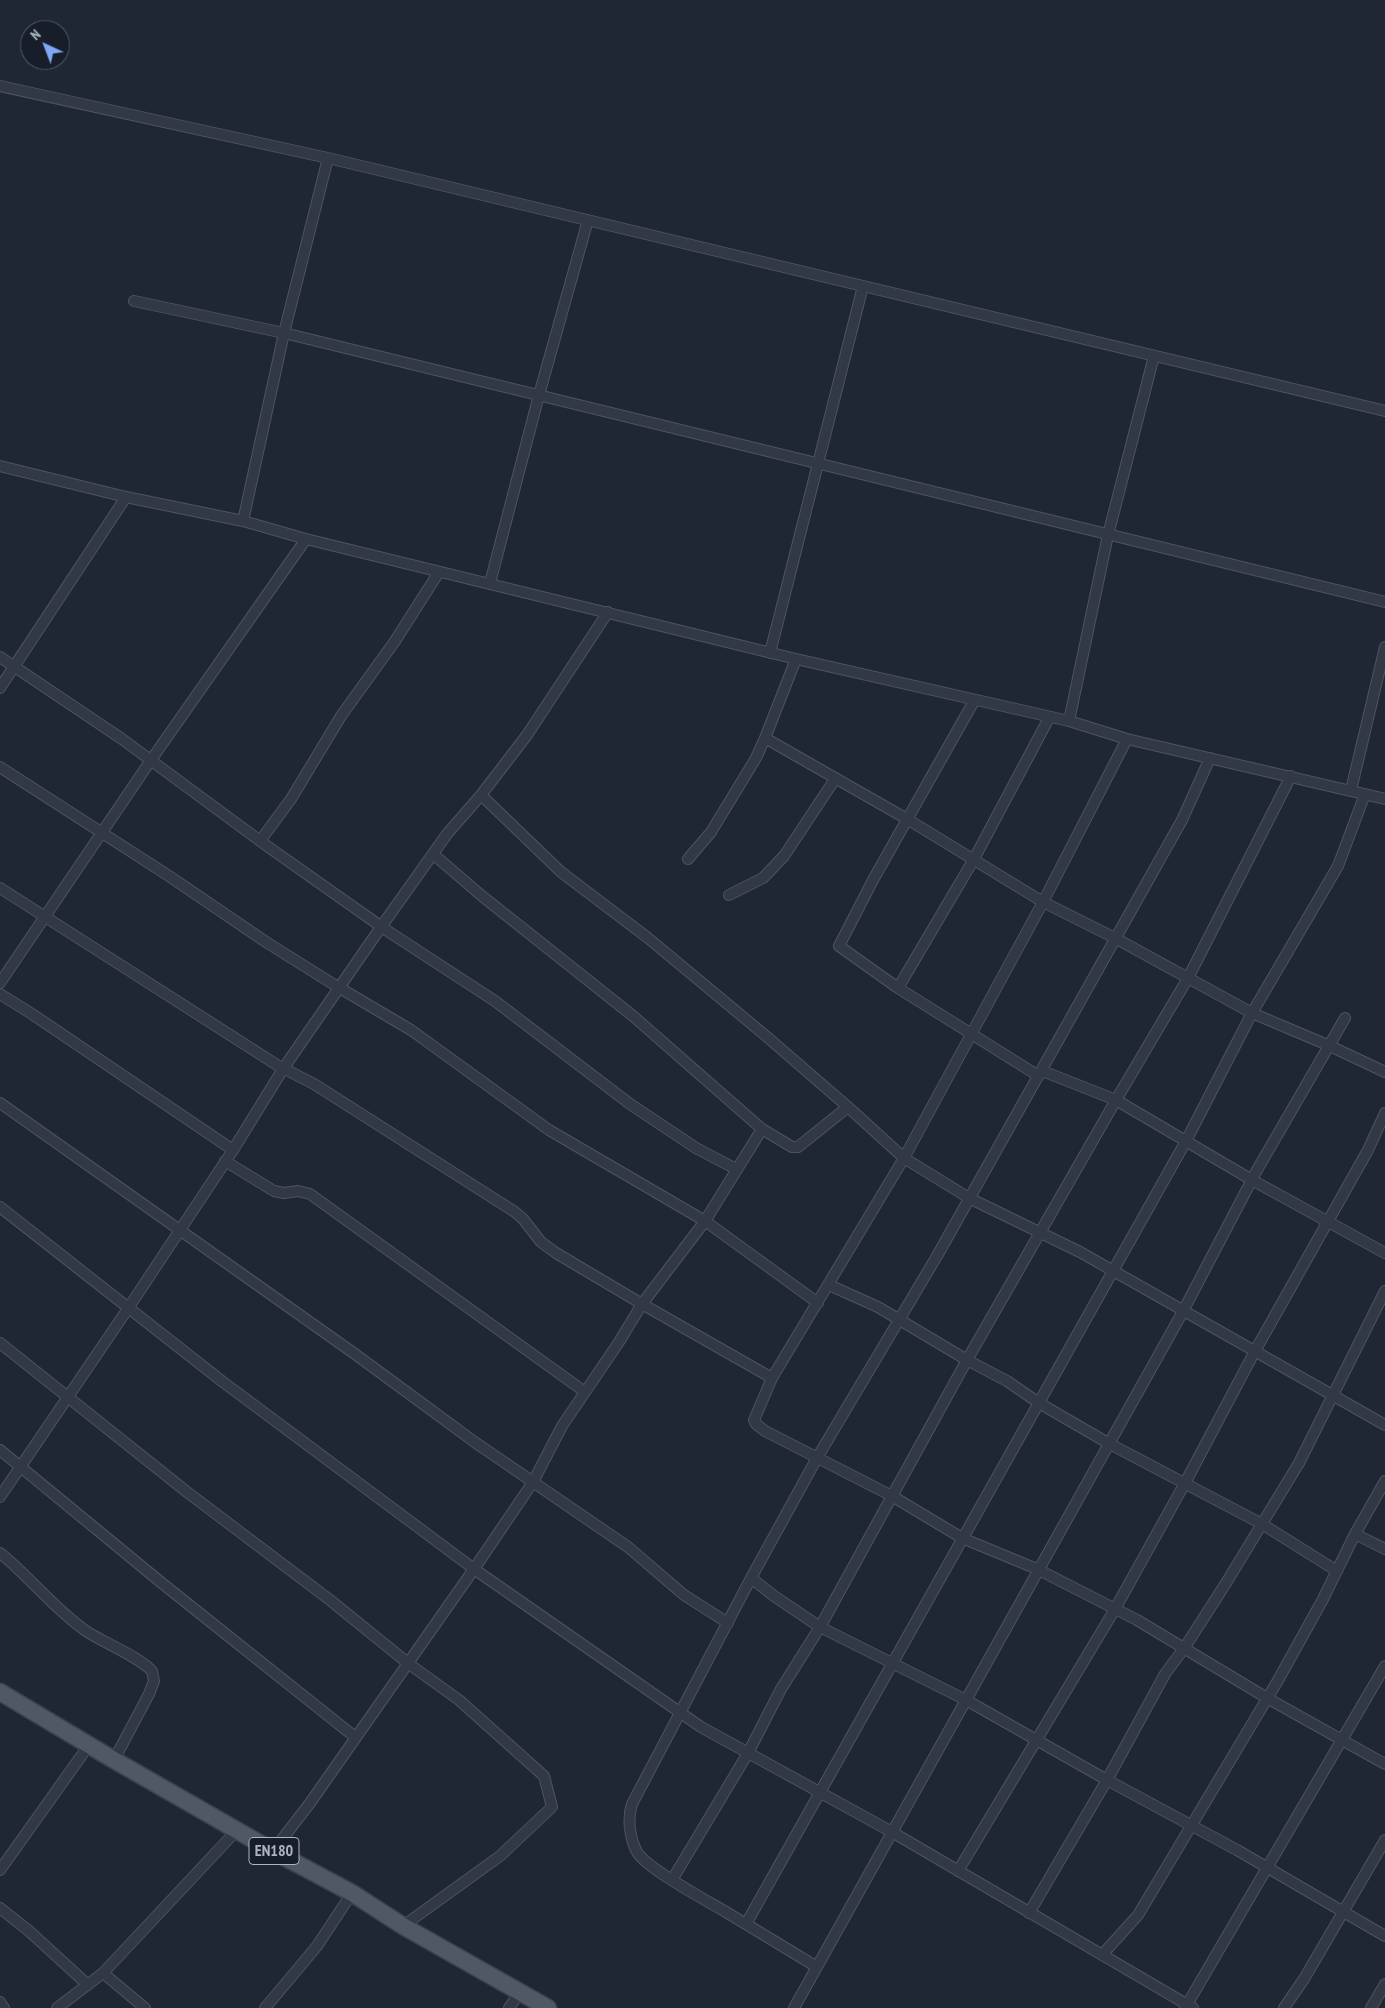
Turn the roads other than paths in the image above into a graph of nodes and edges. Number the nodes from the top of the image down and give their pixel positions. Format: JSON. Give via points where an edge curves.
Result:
{"nodes":[{"id":1,"x":0,"y":86,"type":"edge"},
{"id":2,"x":328,"y":158,"type":"junction"},
{"id":3,"x":588,"y":220,"type":"junction"},
{"id":4,"x":863,"y":286,"type":"junction"},
{"id":5,"x":134,"y":301,"type":"dead end"},
{"id":6,"x":284,"y":333,"type":"junction"},
{"id":7,"x":1154,"y":356,"type":"junction"},
{"id":8,"x":539,"y":395,"type":"junction"},
{"id":9,"x":1385,"y":411,"type":"edge"},
{"id":10,"x":818,"y":464,"type":"junction"},
{"id":11,"x":0,"y":466,"type":"edge"},
{"id":12,"x":126,"y":498,"type":"junction"},
{"id":13,"x":244,"y":521,"type":"junction"},
{"id":14,"x":1108,"y":534,"type":"junction"},
{"id":15,"x":306,"y":539,"type":"junction"},
{"id":16,"x":439,"y":572,"type":"junction"},
{"id":17,"x":490,"y":583,"type":"junction"},
{"id":18,"x":1385,"y":602,"type":"edge"},
{"id":19,"x":608,"y":612,"type":"junction"},
{"id":20,"x":1385,"y":647,"type":"edge"},
{"id":21,"x":770,"y":652,"type":"junction"},
{"id":22,"x":0,"y":657,"type":"edge"},
{"id":23,"x":796,"y":659,"type":"junction"},
{"id":24,"x":14,"y":667,"type":"junction"},
{"id":25,"x":0,"y":688,"type":"edge"},
{"id":26,"x":974,"y":701,"type":"junction"},
{"id":27,"x":1049,"y":718,"type":"junction"},
{"id":28,"x":1069,"y":721,"type":"junction"},
{"id":29,"x":765,"y":738,"type":"junction"},
{"id":30,"x":1127,"y":739,"type":"junction"},
{"id":31,"x":1210,"y":758,"type":"junction"},
{"id":32,"x":151,"y":760,"type":"junction"},
{"id":33,"x":0,"y":767,"type":"edge"},
{"id":34,"x":1291,"y":776,"type":"junction"},
{"id":35,"x":835,"y":779,"type":"junction"},
{"id":36,"x":1352,"y":790,"type":"junction"},
{"id":37,"x":1364,"y":794,"type":"junction"},
{"id":38,"x":481,"y":795,"type":"junction"},
{"id":39,"x":1385,"y":799,"type":"edge"},
{"id":40,"x":907,"y":819,"type":"junction"},
{"id":41,"x":102,"y":834,"type":"junction"},
{"id":42,"x":260,"y":841,"type":"junction"},
{"id":43,"x":433,"y":854,"type":"junction"},
{"id":44,"x":688,"y":859,"type":"dead end"},
{"id":45,"x":974,"y":859,"type":"junction"},
{"id":46,"x":0,"y":888,"type":"edge"},
{"id":47,"x":729,"y":895,"type":"dead end"},
{"id":48,"x":1043,"y":902,"type":"junction"},
{"id":49,"x":44,"y":916,"type":"junction"},
{"id":50,"x":380,"y":926,"type":"junction"},
{"id":51,"x":1115,"y":938,"type":"junction"},
{"id":52,"x":1188,"y":978,"type":"junction"},
{"id":53,"x":0,"y":983,"type":"edge"},
{"id":54,"x":340,"y":988,"type":"junction"},
{"id":55,"x":898,"y":988,"type":"junction"},
{"id":56,"x":0,"y":994,"type":"edge"},
{"id":57,"x":1252,"y":1013,"type":"junction"},
{"id":58,"x":1345,"y":1018,"type":"dead end"},
{"id":59,"x":972,"y":1033,"type":"junction"},
{"id":60,"x":1330,"y":1046,"type":"junction"},
{"id":61,"x":283,"y":1069,"type":"junction"},
{"id":62,"x":1385,"y":1072,"type":"edge"},
{"id":63,"x":1037,"y":1075,"type":"junction"},
{"id":64,"x":1116,"y":1100,"type":"junction"},
{"id":65,"x":0,"y":1103,"type":"edge"},
{"id":66,"x":848,"y":1106,"type":"junction"},
{"id":67,"x":1385,"y":1113,"type":"edge"},
{"id":68,"x":762,"y":1128,"type":"junction"},
{"id":69,"x":1186,"y":1141,"type":"junction"},
{"id":70,"x":233,"y":1150,"type":"junction"},
{"id":71,"x":904,"y":1158,"type":"junction"},
{"id":72,"x":225,"y":1160,"type":"junction"},
{"id":73,"x":736,"y":1169,"type":"junction"},
{"id":74,"x":1252,"y":1180,"type":"junction"},
{"id":75,"x":969,"y":1198,"type":"junction"},
{"id":76,"x":0,"y":1207,"type":"edge"},
{"id":77,"x":705,"y":1221,"type":"junction"},
{"id":78,"x":1328,"y":1222,"type":"junction"},
{"id":79,"x":178,"y":1231,"type":"junction"},
{"id":80,"x":1041,"y":1232,"type":"junction"},
{"id":81,"x":1385,"y":1253,"type":"edge"},
{"id":82,"x":1113,"y":1271,"type":"junction"},
{"id":83,"x":829,"y":1284,"type":"junction"},
{"id":84,"x":1385,"y":1291,"type":"edge"},
{"id":85,"x":818,"y":1303,"type":"junction"},
{"id":86,"x":642,"y":1304,"type":"junction"},
{"id":87,"x":129,"y":1307,"type":"junction"},
{"id":88,"x":1183,"y":1311,"type":"junction"},
{"id":89,"x":899,"y":1321,"type":"junction"},
{"id":90,"x":0,"y":1342,"type":"edge"},
{"id":91,"x":1255,"y":1351,"type":"junction"},
{"id":92,"x":967,"y":1360,"type":"junction"},
{"id":93,"x":772,"y":1378,"type":"junction"},
{"id":94,"x":585,"y":1392,"type":"junction"},
{"id":95,"x":1334,"y":1395,"type":"junction"},
{"id":96,"x":69,"y":1398,"type":"junction"},
{"id":97,"x":1039,"y":1403,"type":"junction"},
{"id":98,"x":1385,"y":1425,"type":"edge"},
{"id":99,"x":1108,"y":1443,"type":"junction"},
{"id":100,"x":0,"y":1450,"type":"edge"},
{"id":101,"x":817,"y":1458,"type":"junction"},
{"id":102,"x":21,"y":1467,"type":"junction"},
{"id":103,"x":1385,"y":1481,"type":"edge"},
{"id":104,"x":533,"y":1482,"type":"junction"},
{"id":105,"x":1185,"y":1483,"type":"junction"},
{"id":106,"x":892,"y":1496,"type":"junction"},
{"id":107,"x":0,"y":1498,"type":"edge"},
{"id":108,"x":1262,"y":1524,"type":"junction"},
{"id":109,"x":1355,"y":1534,"type":"junction"},
{"id":110,"x":962,"y":1538,"type":"junction"},
{"id":111,"x":1385,"y":1549,"type":"edge"},
{"id":112,"x":0,"y":1553,"type":"edge"},
{"id":113,"x":474,"y":1569,"type":"junction"},
{"id":114,"x":1037,"y":1569,"type":"junction"},
{"id":115,"x":1337,"y":1571,"type":"junction"},
{"id":116,"x":751,"y":1578,"type":"junction"},
{"id":117,"x":1115,"y":1609,"type":"junction"},
{"id":118,"x":728,"y":1623,"type":"junction"},
{"id":119,"x":820,"y":1627,"type":"junction"},
{"id":120,"x":1185,"y":1647,"type":"junction"},
{"id":121,"x":892,"y":1663,"type":"junction"},
{"id":122,"x":409,"y":1664,"type":"junction"},
{"id":123,"x":1385,"y":1666,"type":"edge"},
{"id":124,"x":0,"y":1692,"type":"edge"},
{"id":125,"x":1267,"y":1698,"type":"junction"},
{"id":126,"x":966,"y":1700,"type":"junction"},
{"id":127,"x":680,"y":1713,"type":"junction"},
{"id":128,"x":355,"y":1737,"type":"junction"},
{"id":129,"x":1036,"y":1740,"type":"junction"},
{"id":130,"x":1341,"y":1740,"type":"junction"},
{"id":131,"x":89,"y":1745,"type":"junction"},
{"id":132,"x":748,"y":1753,"type":"junction"},
{"id":133,"x":114,"y":1760,"type":"junction"},
{"id":134,"x":1385,"y":1764,"type":"edge"},
{"id":135,"x":1107,"y":1780,"type":"junction"},
{"id":136,"x":820,"y":1792,"type":"junction"},
{"id":137,"x":1190,"y":1826,"type":"junction"},
{"id":138,"x":237,"y":1830,"type":"junction"},
{"id":139,"x":892,"y":1832,"type":"junction"},
{"id":140,"x":1385,"y":1840,"type":"edge"},
{"id":141,"x":273,"y":1851,"type":"junction"},
{"id":142,"x":1268,"y":1867,"type":"junction"},
{"id":143,"x":0,"y":1870,"type":"edge"},
{"id":144,"x":958,"y":1871,"type":"junction"},
{"id":145,"x":672,"y":1880,"type":"junction"},
{"id":146,"x":352,"y":1893,"type":"junction"},
{"id":147,"x":0,"y":1908,"type":"edge"},
{"id":148,"x":1342,"y":1911,"type":"junction"},
{"id":149,"x":1029,"y":1912,"type":"junction"},
{"id":150,"x":746,"y":1924,"type":"junction"},
{"id":151,"x":403,"y":1926,"type":"junction"},
{"id":152,"x":1385,"y":1936,"type":"edge"},
{"id":153,"x":1102,"y":1955,"type":"junction"},
{"id":154,"x":817,"y":1967,"type":"junction"},
{"id":155,"x":103,"y":1973,"type":"junction"},
{"id":156,"x":1385,"y":1984,"type":"edge"},
{"id":157,"x":88,"y":1985,"type":"junction"},
{"id":158,"x":520,"y":1992,"type":"junction"},
{"id":159,"x":0,"y":2002,"type":"edge"},
{"id":160,"x":1188,"y":2007,"type":"edge"},
{"id":161,"x":4,"y":2008,"type":"edge"},
{"id":162,"x":58,"y":2008,"type":"edge"},
{"id":163,"x":144,"y":2008,"type":"edge"},
{"id":164,"x":266,"y":2008,"type":"edge"},
{"id":165,"x":509,"y":2008,"type":"edge"},
{"id":166,"x":548,"y":2008,"type":"edge"},
{"id":167,"x":794,"y":2008,"type":"edge"},
{"id":168,"x":1284,"y":2008,"type":"edge"},
{"id":169,"x":1372,"y":2008,"type":"edge"}],
"edges":[{"from":1,"to":2,"type":"street"},
{"from":2,"to":3,"type":"street"},
{"from":2,"to":6,"type":"street"},
{"from":3,"to":4,"type":"street"},
{"from":3,"to":8,"type":"street"},
{"from":4,"to":7,"type":"street"},
{"from":4,"to":10,"type":"street"},
{"from":5,"to":6,"type":"street"},
{"from":6,"to":8,"type":"street"},
{"from":6,"to":13,"type":"street"},
{"from":7,"to":9,"type":"street"},
{"from":7,"to":14,"type":"street"},
{"from":8,"to":10,"type":"street"},
{"from":8,"to":17,"type":"street"},
{"from":10,"to":14,"type":"street"},
{"from":10,"to":21,"type":"street"},
{"from":11,"to":12,"type":"street"},
{"from":12,"to":13,"type":"street"},
{"from":12,"to":24,"type":"street"},
{"from":13,"to":15,"type":"street"},
{"from":14,"to":18,"type":"street"},
{"from":14,"to":28,"type":"street"},
{"from":15,"to":16,"type":"street"},
{"from":15,"to":32,"type":"street"},
{"from":16,"to":17,"type":"street"},
{"from":16,"to":42,"type":"street"},
{"from":17,"to":19,"type":"street"},
{"from":19,"to":21,"type":"street"},
{"from":19,"to":38,"type":"street","via":[[527,735]]},
{"from":20,"to":36,"type":"street"},
{"from":21,"to":23,"type":"street"},
{"from":22,"to":24,"type":"street"},
{"from":23,"to":26,"type":"street"},
{"from":23,"to":29,"type":"street"},
{"from":24,"to":25,"type":"street"},
{"from":24,"to":32,"type":"street"},
{"from":26,"to":27,"type":"street"},
{"from":26,"to":40,"type":"street"},
{"from":27,"to":28,"type":"street"},
{"from":27,"to":45,"type":"street"},
{"from":28,"to":30,"type":"street"},
{"from":29,"to":35,"type":"street"},
{"from":29,"to":44,"type":"street","via":[[711,832]]},
{"from":30,"to":31,"type":"street"},
{"from":30,"to":48,"type":"street"},
{"from":31,"to":34,"type":"street"},
{"from":31,"to":51,"type":"street","via":[[1182,820]]},
{"from":32,"to":41,"type":"street"},
{"from":32,"to":42,"type":"street"},
{"from":33,"to":41,"type":"street"},
{"from":34,"to":36,"type":"street"},
{"from":34,"to":52,"type":"street"},
{"from":35,"to":40,"type":"street"},
{"from":35,"to":47,"type":"street","via":[[784,856],[763,878]]},
{"from":36,"to":37,"type":"street"},
{"from":37,"to":39,"type":"street"},
{"from":37,"to":57,"type":"street","via":[[1338,866]]},
{"from":38,"to":43,"type":"street"},
{"from":38,"to":66,"type":"street","via":[[561,872],[648,938]]},
{"from":40,"to":45,"type":"street"},
{"from":40,"to":55,"type":"street","via":[[839,946]]},
{"from":41,"to":49,"type":"street"},
{"from":41,"to":54,"type":"street"},
{"from":42,"to":50,"type":"street"},
{"from":43,"to":50,"type":"street"},
{"from":43,"to":68,"type":"street","via":[[633,1016]]},
{"from":45,"to":48,"type":"street"},
{"from":45,"to":55,"type":"street"},
{"from":46,"to":49,"type":"street"},
{"from":48,"to":51,"type":"street"},
{"from":48,"to":59,"type":"street"},
{"from":49,"to":53,"type":"street"},
{"from":49,"to":61,"type":"street"},
{"from":50,"to":54,"type":"street"},
{"from":50,"to":73,"type":"street","via":[[495,1001],[630,1104],[696,1148]]},
{"from":51,"to":52,"type":"street"},
{"from":51,"to":63,"type":"street"},
{"from":52,"to":57,"type":"street"},
{"from":52,"to":64,"type":"street"},
{"from":54,"to":61,"type":"street"},
{"from":54,"to":77,"type":"street","via":[[411,1030],[548,1130]]},
{"from":55,"to":59,"type":"street"},
{"from":56,"to":70,"type":"street"},
{"from":57,"to":60,"type":"street"},
{"from":57,"to":69,"type":"street"},
{"from":58,"to":60,"type":"street"},
{"from":59,"to":63,"type":"street"},
{"from":59,"to":71,"type":"street"},
{"from":60,"to":62,"type":"street"},
{"from":60,"to":74,"type":"street"},
{"from":61,"to":70,"type":"street"},
{"from":61,"to":86,"type":"street","via":[[314,1084],[515,1212],[541,1242],[556,1253]]},
{"from":63,"to":64,"type":"street","via":[[1045,1072]]},
{"from":63,"to":75,"type":"street"},
{"from":64,"to":69,"type":"street"},
{"from":64,"to":80,"type":"street"},
{"from":65,"to":79,"type":"street"},
{"from":66,"to":68,"type":"street","via":[[798,1147]]},
{"from":66,"to":71,"type":"street"},
{"from":67,"to":78,"type":"street"},
{"from":68,"to":73,"type":"street"},
{"from":69,"to":74,"type":"street"},
{"from":69,"to":82,"type":"street"},
{"from":70,"to":72,"type":"street"},
{"from":71,"to":75,"type":"street"},
{"from":71,"to":83,"type":"street"},
{"from":72,"to":79,"type":"street"},
{"from":72,"to":94,"type":"street","via":[[274,1191],[310,1194]]},
{"from":73,"to":77,"type":"street"},
{"from":74,"to":78,"type":"street"},
{"from":74,"to":88,"type":"street"},
{"from":75,"to":80,"type":"street"},
{"from":75,"to":89,"type":"street"},
{"from":76,"to":87,"type":"street"},
{"from":77,"to":85,"type":"street"},
{"from":77,"to":86,"type":"street"},
{"from":78,"to":81,"type":"street"},
{"from":78,"to":91,"type":"street"},
{"from":79,"to":87,"type":"street"},
{"from":79,"to":104,"type":"street"},
{"from":80,"to":82,"type":"street"},
{"from":80,"to":92,"type":"street"},
{"from":82,"to":88,"type":"street"},
{"from":82,"to":97,"type":"street"},
{"from":83,"to":85,"type":"street"},
{"from":83,"to":89,"type":"street","via":[[878,1307]]},
{"from":84,"to":95,"type":"street"},
{"from":85,"to":93,"type":"street"},
{"from":86,"to":93,"type":"street"},
{"from":86,"to":94,"type":"street"},
{"from":87,"to":96,"type":"street"},
{"from":87,"to":113,"type":"street"},
{"from":88,"to":91,"type":"street"},
{"from":88,"to":99,"type":"street"},
{"from":89,"to":92,"type":"street"},
{"from":89,"to":101,"type":"street"},
{"from":90,"to":96,"type":"street"},
{"from":91,"to":95,"type":"street"},
{"from":91,"to":105,"type":"street"},
{"from":92,"to":97,"type":"street","via":[[1007,1380]]},
{"from":92,"to":106,"type":"street"},
{"from":93,"to":101,"type":"street","via":[[754,1420],[756,1424]]},
{"from":94,"to":104,"type":"street","via":[[562,1426]]},
{"from":95,"to":98,"type":"street"},
{"from":95,"to":108,"type":"street","via":[[1299,1463]]},
{"from":96,"to":102,"type":"street"},
{"from":96,"to":122,"type":"street"},
{"from":97,"to":99,"type":"street"},
{"from":97,"to":110,"type":"street"},
{"from":99,"to":105,"type":"street"},
{"from":99,"to":114,"type":"street"},
{"from":100,"to":102,"type":"street"},
{"from":101,"to":106,"type":"street"},
{"from":101,"to":116,"type":"street"},
{"from":102,"to":107,"type":"street"},
{"from":102,"to":128,"type":"street"},
{"from":103,"to":109,"type":"street"},
{"from":104,"to":113,"type":"street"},
{"from":104,"to":118,"type":"street","via":[[628,1547],[684,1595]]},
{"from":105,"to":108,"type":"street"},
{"from":105,"to":117,"type":"street"},
{"from":106,"to":110,"type":"street"},
{"from":106,"to":119,"type":"street"},
{"from":108,"to":115,"type":"street"},
{"from":108,"to":120,"type":"street"},
{"from":109,"to":111,"type":"street"},
{"from":109,"to":115,"type":"street"},
{"from":110,"to":114,"type":"street"},
{"from":110,"to":121,"type":"street"},
{"from":112,"to":133,"type":"street","via":[[86,1630],[152,1671],[154,1681],[149,1694]]},
{"from":113,"to":122,"type":"street"},
{"from":113,"to":127,"type":"street"},
{"from":114,"to":117,"type":"street"},
{"from":114,"to":126,"type":"street"},
{"from":115,"to":125,"type":"street"},
{"from":116,"to":118,"type":"street"},
{"from":116,"to":119,"type":"street"},
{"from":117,"to":120,"type":"street"},
{"from":117,"to":129,"type":"street"},
{"from":118,"to":127,"type":"street"},
{"from":119,"to":121,"type":"street"},
{"from":119,"to":132,"type":"street","via":[[781,1689]]},
{"from":120,"to":125,"type":"street"},
{"from":120,"to":135,"type":"street","via":[[1165,1674]]},
{"from":121,"to":126,"type":"street"},
{"from":121,"to":136,"type":"street"},
{"from":122,"to":128,"type":"street"},
{"from":122,"to":151,"type":"street","via":[[459,1700],[544,1776],[552,1807],[500,1856]]},
{"from":123,"to":130,"type":"street"},
{"from":124,"to":131,"type":"main road","number":"EN180"},
{"from":125,"to":130,"type":"street"},
{"from":125,"to":137,"type":"street"},
{"from":126,"to":129,"type":"street"},
{"from":126,"to":139,"type":"street"},
{"from":127,"to":132,"type":"street"},
{"from":127,"to":145,"type":"street","via":[[629,1812],[637,1852],[644,1861]]},
{"from":128,"to":141,"type":"street"},
{"from":129,"to":135,"type":"street"},
{"from":129,"to":144,"type":"street"},
{"from":130,"to":134,"type":"street"},
{"from":130,"to":142,"type":"street"},
{"from":131,"to":133,"type":"main road","number":"EN180"},
{"from":131,"to":143,"type":"street"},
{"from":132,"to":136,"type":"street"},
{"from":132,"to":145,"type":"street"},
{"from":133,"to":138,"type":"main road","number":"EN180"},
{"from":135,"to":137,"type":"street"},
{"from":135,"to":149,"type":"street"},
{"from":136,"to":139,"type":"street"},
{"from":136,"to":150,"type":"street"},
{"from":137,"to":142,"type":"street"},
{"from":137,"to":153,"type":"street","via":[[1138,1915]]},
{"from":138,"to":141,"type":"main road","number":"EN180"},
{"from":138,"to":155,"type":"street"},
{"from":139,"to":144,"type":"street"},
{"from":139,"to":154,"type":"street"},
{"from":140,"to":148,"type":"street"},
{"from":141,"to":146,"type":"main road","number":"EN180"},
{"from":142,"to":148,"type":"street"},
{"from":142,"to":160,"type":"street"},
{"from":144,"to":149,"type":"street"},
{"from":145,"to":150,"type":"street"},
{"from":146,"to":151,"type":"main road","number":"EN180"},
{"from":146,"to":164,"type":"street","via":[[316,1946]]},
{"from":147,"to":157,"type":"street"},
{"from":148,"to":152,"type":"street"},
{"from":148,"to":168,"type":"street"},
{"from":149,"to":153,"type":"street"},
{"from":150,"to":154,"type":"street"},
{"from":151,"to":158,"type":"main road","number":"EN180"},
{"from":153,"to":160,"type":"street"},
{"from":154,"to":167,"type":"street"},
{"from":155,"to":157,"type":"street"},
{"from":155,"to":163,"type":"street"},
{"from":156,"to":169,"type":"street"},
{"from":157,"to":162,"type":"street"},
{"from":158,"to":165,"type":"street"},
{"from":158,"to":166,"type":"main road","number":"EN180"},
{"from":159,"to":161,"type":"street"}]}
